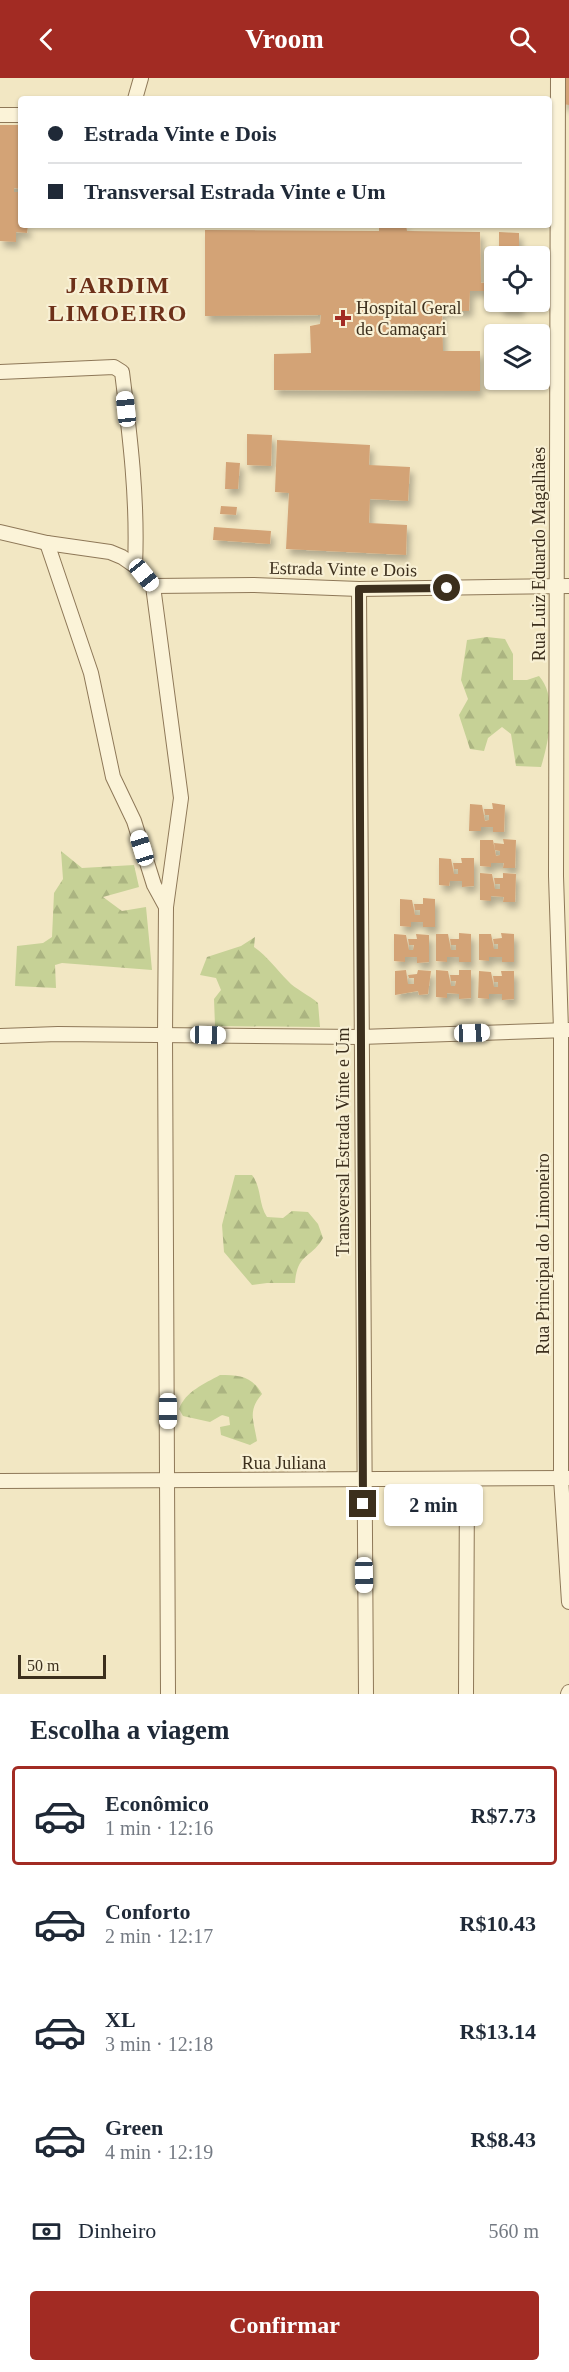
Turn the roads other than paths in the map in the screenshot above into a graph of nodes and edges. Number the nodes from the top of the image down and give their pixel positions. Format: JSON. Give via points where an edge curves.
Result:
{"nodes":[{"id":1,"x":141,"y":78,"type":"edge"},
{"id":2,"x":558,"y":78,"type":"edge"},
{"id":3,"x":136,"y":96,"type":"edge"},
{"id":4,"x":0,"y":115,"type":"edge"},
{"id":5,"x":18,"y":115,"type":"edge"},
{"id":6,"x":0,"y":372,"type":"edge"},
{"id":7,"x":0,"y":532,"type":"edge"},
{"id":8,"x":46,"y":543,"type":"junction"},
{"id":9,"x":135,"y":566,"type":"junction"},
{"id":10,"x":153,"y":586,"type":"junction"},
{"id":11,"x":563,"y":586,"type":"edge"},
{"id":12,"x":359,"y":589,"type":"junction"},
{"id":13,"x":166,"y":907,"type":"junction"},
{"id":14,"x":565,"y":1030,"type":"edge"},
{"id":15,"x":165,"y":1035,"type":"junction"},
{"id":16,"x":0,"y":1036,"type":"edge"},
{"id":17,"x":360,"y":1037,"type":"junction"},
{"id":18,"x":565,"y":1478,"type":"edge"},
{"id":19,"x":467,"y":1479,"type":"junction"},
{"id":20,"x":363,"y":1480,"type":"junction"},
{"id":21,"x":0,"y":1481,"type":"edge"},
{"id":22,"x":168,"y":1482,"type":"junction"},
{"id":23,"x":569,"y":1602,"type":"edge"},
{"id":24,"x":168,"y":1694,"type":"edge"},
{"id":25,"x":366,"y":1694,"type":"edge"},
{"id":26,"x":466,"y":1694,"type":"edge"}],
"edges":[{"from":1,"to":3,"type":"street"},
{"from":2,"to":11,"type":"street","name":"Rua Luiz Eduardo Magalhães"},
{"from":4,"to":5,"type":"street"},
{"from":6,"to":9,"type":"street","via":[[114,367],[122,372]]},
{"from":7,"to":8,"type":"street"},
{"from":8,"to":9,"type":"street","via":[[110,552]]},
{"from":8,"to":13,"type":"street","via":[[91,673],[113,777]]},
{"from":9,"to":10,"type":"street"},
{"from":10,"to":12,"type":"street","name":"Estrada Vinte e Dois"},
{"from":10,"to":13,"type":"street","via":[[180,798]]},
{"from":11,"to":12,"type":"street","name":"Estrada Vinte e Dois"},
{"from":11,"to":14,"type":"street","name":"Rua Luiz Eduardo Magalhães","via":[[556,876]]},
{"from":12,"to":17,"type":"street","name":"Transversal Estrada Vinte e Um"},
{"from":13,"to":15,"type":"street"},
{"from":14,"to":17,"type":"street"},
{"from":14,"to":18,"type":"street","name":"Rua Principal do Limoneiro"},
{"from":15,"to":16,"type":"street"},
{"from":15,"to":17,"type":"street"},
{"from":15,"to":22,"type":"street"},
{"from":17,"to":20,"type":"street","name":"Transversal Estrada Vinte e Um"},
{"from":18,"to":19,"type":"street","name":"Rua Juliana"},
{"from":18,"to":23,"type":"street","name":"Rua Principal do Limoneiro"},
{"from":19,"to":20,"type":"street","name":"Rua Juliana"},
{"from":19,"to":26,"type":"street"},
{"from":20,"to":22,"type":"street","name":"Rua Juliana"},
{"from":20,"to":25,"type":"street","name":"Transversal Estrada Vinte e Um"},
{"from":21,"to":22,"type":"street","name":"Rua Juliana"},
{"from":22,"to":24,"type":"street"}]}
